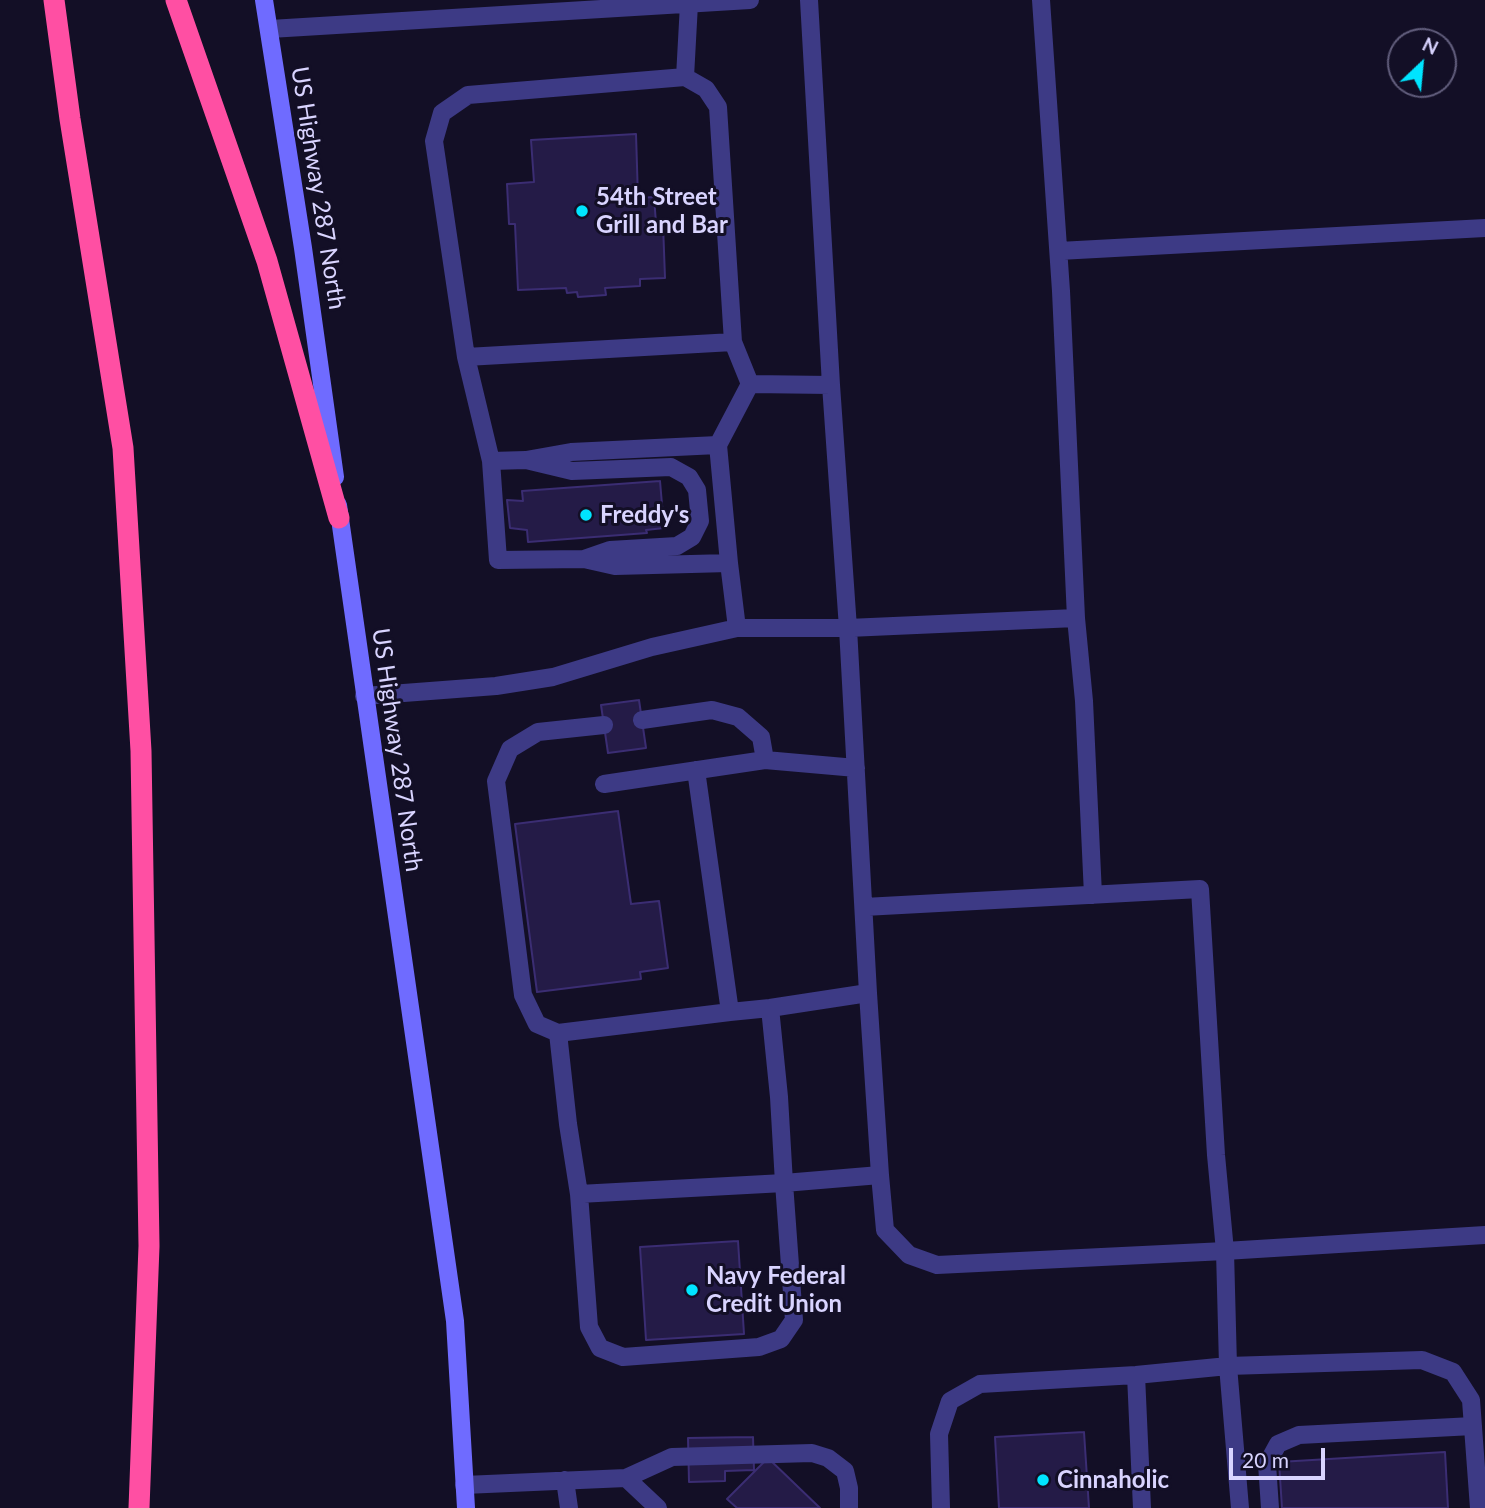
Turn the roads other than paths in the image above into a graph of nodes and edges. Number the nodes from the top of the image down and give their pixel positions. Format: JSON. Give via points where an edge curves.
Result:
{"nodes":[{"id":1,"x":54,"y":0,"type":"edge"},
{"id":2,"x":176,"y":0,"type":"edge"},
{"id":3,"x":264,"y":0,"type":"edge"},
{"id":4,"x":750,"y":0,"type":"edge"},
{"id":5,"x":809,"y":0,"type":"edge"},
{"id":6,"x":1041,"y":0,"type":"edge"},
{"id":7,"x":689,"y":4,"type":"junction"},
{"id":8,"x":270,"y":29,"type":"junction"},
{"id":9,"x":685,"y":77,"type":"junction"},
{"id":10,"x":1485,"y":228,"type":"edge"},
{"id":11,"x":1059,"y":251,"type":"junction"},
{"id":12,"x":733,"y":342,"type":"junction"},
{"id":13,"x":466,"y":357,"type":"junction"},
{"id":14,"x":751,"y":384,"type":"junction"},
{"id":15,"x":831,"y":385,"type":"junction"},
{"id":16,"x":719,"y":444,"type":"junction"},
{"id":17,"x":526,"y":460,"type":"junction"},
{"id":18,"x":491,"y":461,"type":"junction"},
{"id":19,"x":339,"y":518,"type":"junction"},
{"id":20,"x":584,"y":559,"type":"junction"},
{"id":21,"x":729,"y":563,"type":"junction"},
{"id":22,"x":1076,"y":618,"type":"junction"},
{"id":23,"x":737,"y":628,"type":"junction"},
{"id":24,"x":848,"y":628,"type":"junction"},
{"id":25,"x":364,"y":696,"type":"junction"},
{"id":26,"x":642,"y":720,"type":"dead end"},
{"id":27,"x":604,"y":724,"type":"dead end"},
{"id":28,"x":765,"y":760,"type":"junction"},
{"id":29,"x":856,"y":768,"type":"junction"},
{"id":30,"x":696,"y":770,"type":"junction"},
{"id":31,"x":604,"y":783,"type":"dead end"},
{"id":32,"x":1093,"y":895,"type":"junction"},
{"id":33,"x":864,"y":907,"type":"junction"},
{"id":34,"x":868,"y":993,"type":"junction"},
{"id":35,"x":769,"y":1008,"type":"junction"},
{"id":36,"x":730,"y":1012,"type":"junction"},
{"id":37,"x":558,"y":1033,"type":"junction"},
{"id":38,"x":880,"y":1175,"type":"junction"},
{"id":39,"x":784,"y":1183,"type":"junction"},
{"id":40,"x":579,"y":1194,"type":"junction"},
{"id":41,"x":1485,"y":1235,"type":"edge"},
{"id":42,"x":1224,"y":1251,"type":"junction"},
{"id":43,"x":1228,"y":1366,"type":"junction"},
{"id":44,"x":1136,"y":1375,"type":"junction"},
{"id":45,"x":1473,"y":1426,"type":"junction"},
{"id":46,"x":626,"y":1478,"type":"junction"},
{"id":47,"x":565,"y":1480,"type":"junction"},
{"id":48,"x":464,"y":1485,"type":"junction"},
{"id":49,"x":139,"y":1508,"type":"edge"},
{"id":50,"x":466,"y":1508,"type":"edge"},
{"id":51,"x":569,"y":1508,"type":"edge"},
{"id":52,"x":658,"y":1508,"type":"edge"},
{"id":53,"x":849,"y":1508,"type":"edge"},
{"id":54,"x":941,"y":1508,"type":"edge"},
{"id":55,"x":1142,"y":1508,"type":"edge"},
{"id":56,"x":1240,"y":1508,"type":"edge"},
{"id":57,"x":1270,"y":1508,"type":"edge"},
{"id":58,"x":1479,"y":1508,"type":"edge"}],
"edges":[{"from":1,"to":49,"type":"highway","via":[[123,448],[140,737],[149,1246]]},
{"from":2,"to":19,"type":"highway","via":[[267,261]]},
{"from":3,"to":8,"type":"main road","name":"US Highway 287 North"},
{"from":4,"to":7,"type":"lane"},
{"from":5,"to":15,"type":"lane"},
{"from":6,"to":11,"type":"lane"},
{"from":7,"to":8,"type":"lane"},
{"from":7,"to":9,"type":"lane"},
{"from":8,"to":19,"type":"main road","name":"US Highway 287 North"},
{"from":9,"to":12,"type":"lane","via":[[706,89],[718,107]]},
{"from":9,"to":13,"type":"lane","via":[[468,95],[442,113],[434,141]]},
{"from":10,"to":11,"type":"lane"},
{"from":11,"to":22,"type":"lane"},
{"from":12,"to":13,"type":"lane"},
{"from":12,"to":14,"type":"lane"},
{"from":13,"to":18,"type":"lane"},
{"from":14,"to":15,"type":"lane"},
{"from":14,"to":16,"type":"lane"},
{"from":15,"to":24,"type":"lane"},
{"from":16,"to":17,"type":"lane","via":[[571,452]]},
{"from":16,"to":21,"type":"lane"},
{"from":17,"to":18,"type":"lane"},
{"from":17,"to":20,"type":"lane","via":[[572,471],[671,467],[689,477],[697,490],[700,521],[692,537],[677,547],[610,550]]},
{"from":18,"to":20,"type":"lane","via":[[498,560]]},
{"from":19,"to":25,"type":"main road","name":"US Highway 287 North"},
{"from":20,"to":21,"type":"lane","via":[[615,566]]},
{"from":21,"to":23,"type":"lane"},
{"from":22,"to":24,"type":"lane"},
{"from":22,"to":32,"type":"lane"},
{"from":23,"to":24,"type":"lane"},
{"from":23,"to":25,"type":"lane","via":[[652,647],[553,677]]},
{"from":24,"to":29,"type":"lane"},
{"from":25,"to":48,"type":"main road","name":"US Highway 287 North","via":[[455,1321]]},
{"from":26,"to":28,"type":"lane","via":[[712,710],[738,717],[761,737]]},
{"from":27,"to":37,"type":"lane","via":[[538,732],[510,749],[496,781],[523,995],[537,1024]]},
{"from":28,"to":29,"type":"lane"},
{"from":28,"to":30,"type":"lane"},
{"from":29,"to":33,"type":"lane"},
{"from":30,"to":31,"type":"lane"},
{"from":30,"to":36,"type":"lane"},
{"from":32,"to":33,"type":"lane"},
{"from":32,"to":42,"type":"lane","via":[[1200,890]]},
{"from":33,"to":34,"type":"lane"},
{"from":34,"to":35,"type":"lane"},
{"from":34,"to":38,"type":"lane"},
{"from":35,"to":36,"type":"lane"},
{"from":35,"to":39,"type":"lane"},
{"from":36,"to":37,"type":"lane"},
{"from":37,"to":40,"type":"lane"},
{"from":38,"to":39,"type":"lane"},
{"from":38,"to":42,"type":"lane","via":[[886,1230],[909,1255],[937,1265]]},
{"from":39,"to":40,"type":"lane"},
{"from":39,"to":40,"type":"lane","via":[[794,1320],[781,1339],[759,1348],[623,1357],[600,1348],[590,1326]]},
{"from":41,"to":42,"type":"lane"},
{"from":42,"to":43,"type":"lane"},
{"from":43,"to":44,"type":"lane"},
{"from":43,"to":45,"type":"lane","via":[[1422,1360],[1453,1373],[1471,1400]]},
{"from":43,"to":56,"type":"lane"},
{"from":44,"to":54,"type":"lane","via":[[980,1384],[950,1401],[939,1433]]},
{"from":44,"to":55,"type":"lane"},
{"from":45,"to":57,"type":"lane","via":[[1299,1435],[1278,1444],[1267,1464]]},
{"from":45,"to":58,"type":"lane"},
{"from":46,"to":47,"type":"lane"},
{"from":46,"to":52,"type":"lane"},
{"from":46,"to":53,"type":"lane","via":[[672,1457],[813,1453],[845,1471]]},
{"from":47,"to":48,"type":"lane"},
{"from":47,"to":51,"type":"lane"},
{"from":48,"to":50,"type":"main road","name":"US Highway 287 North"}]}
